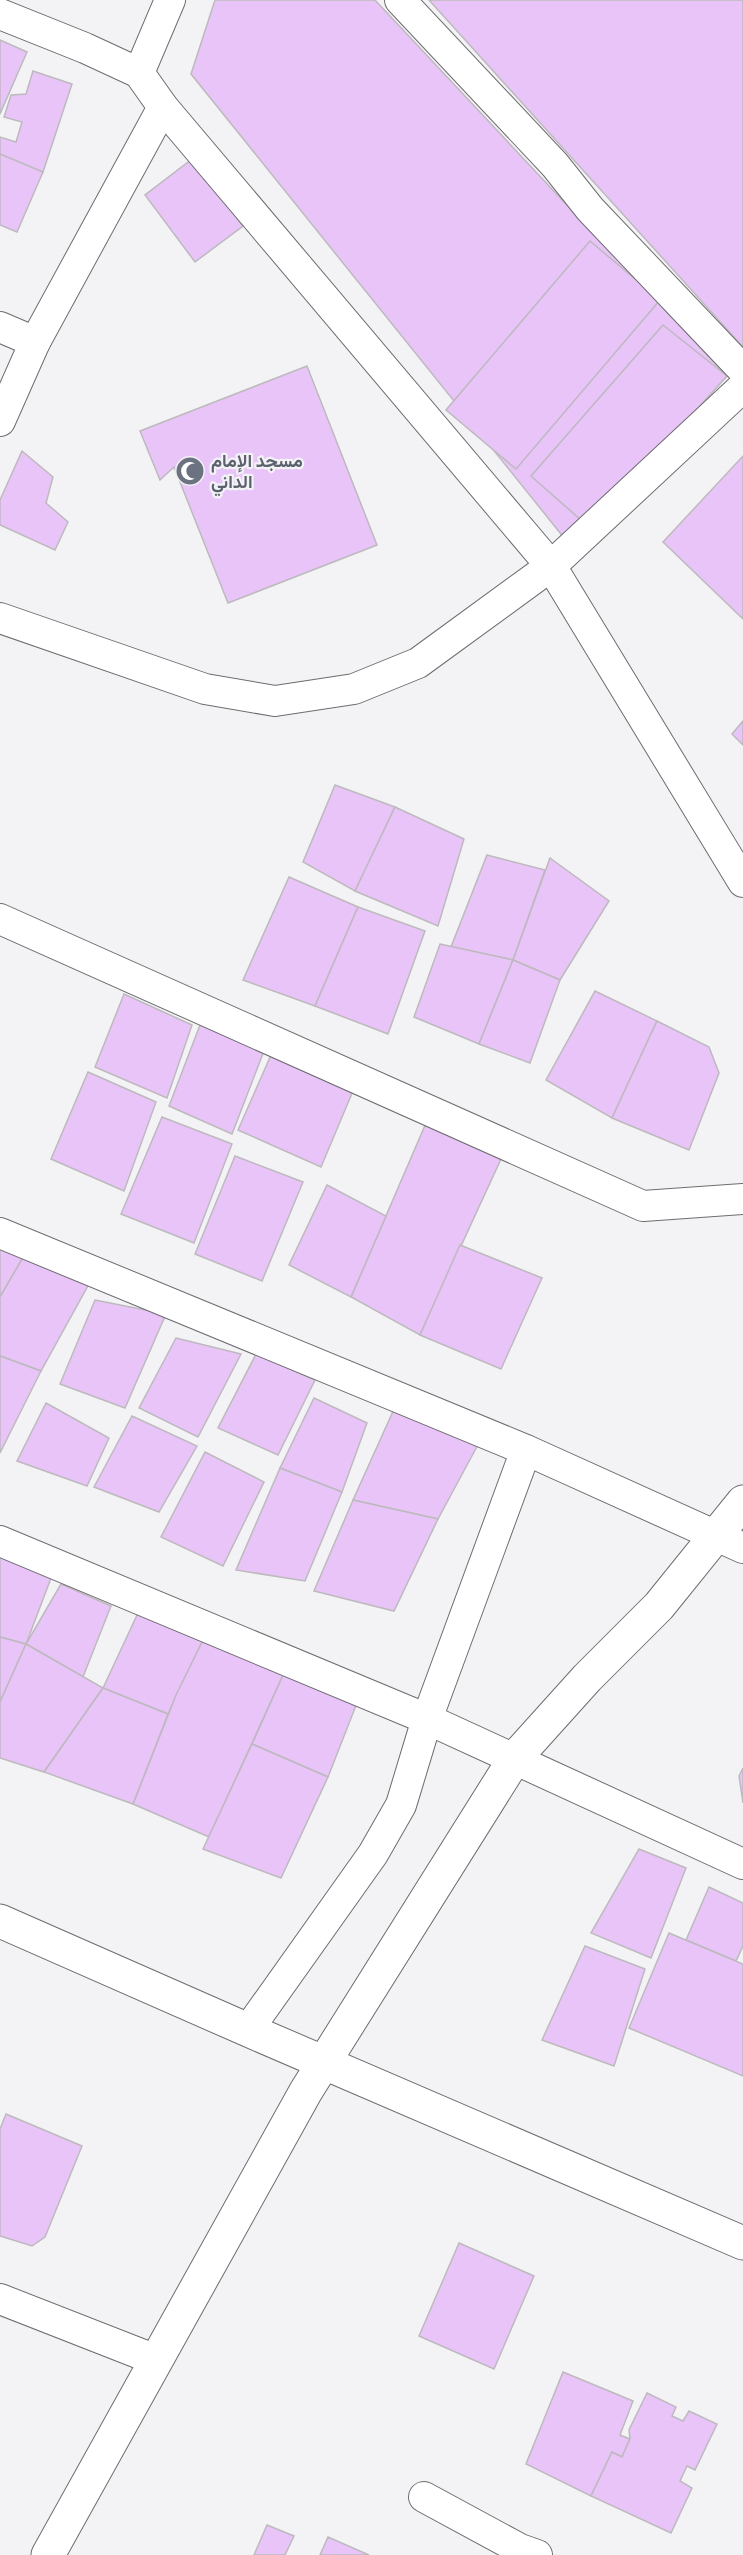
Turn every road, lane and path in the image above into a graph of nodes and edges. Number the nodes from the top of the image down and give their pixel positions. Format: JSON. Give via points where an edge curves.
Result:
{"nodes":[{"id":1,"x":170,"y":0,"type":"edge"},
{"id":2,"x":400,"y":0,"type":"edge"},
{"id":3,"x":0,"y":14,"type":"edge"},
{"id":4,"x":139,"y":73,"type":"junction"},
{"id":5,"x":164,"y":107,"type":"junction"},
{"id":6,"x":0,"y":327,"type":"edge"},
{"id":7,"x":35,"y":342,"type":"junction"},
{"id":8,"x":743,"y":370,"type":"edge"},
{"id":9,"x":743,"y":387,"type":"edge"},
{"id":10,"x":0,"y":421,"type":"edge"},
{"id":11,"x":551,"y":566,"type":"junction"},
{"id":12,"x":0,"y":618,"type":"edge"},
{"id":13,"x":743,"y":882,"type":"edge"},
{"id":14,"x":0,"y":920,"type":"edge"},
{"id":15,"x":743,"y":1199,"type":"edge"},
{"id":16,"x":0,"y":1233,"type":"edge"},
{"id":17,"x":526,"y":1450,"type":"junction"},
{"id":18,"x":743,"y":1502,"type":"edge"},
{"id":19,"x":0,"y":1541,"type":"edge"},
{"id":20,"x":729,"y":1541,"type":"edge"},
{"id":21,"x":427,"y":1719,"type":"junction"},
{"id":22,"x":515,"y":1758,"type":"junction"},
{"id":23,"x":743,"y":1864,"type":"edge"},
{"id":24,"x":0,"y":1921,"type":"edge"},
{"id":25,"x":248,"y":2030,"type":"junction"},
{"id":26,"x":324,"y":2062,"type":"junction"},
{"id":27,"x":743,"y":2243,"type":"edge"},
{"id":28,"x":0,"y":2299,"type":"edge"},
{"id":29,"x":156,"y":2360,"type":"junction"},
{"id":30,"x":424,"y":2497,"type":"dead end"},
{"id":31,"x":48,"y":2555,"type":"edge"},
{"id":32,"x":537,"y":2555,"type":"edge"}],
"edges":[{"from":1,"to":4,"type":"street"},
{"from":2,"to":8,"type":"street"},
{"from":3,"to":4,"type":"street"},
{"from":4,"to":5,"type":"street"},
{"from":5,"to":7,"type":"street"},
{"from":5,"to":11,"type":"street"},
{"from":6,"to":7,"type":"street"},
{"from":7,"to":10,"type":"street"},
{"from":9,"to":11,"type":"street"},
{"from":11,"to":12,"type":"street","via":[[418,663],[354,689],[275,701],[205,689]]},
{"from":11,"to":13,"type":"street"},
{"from":14,"to":15,"type":"street","via":[[643,1206]]},
{"from":16,"to":17,"type":"street"},
{"from":17,"to":20,"type":"street"},
{"from":17,"to":21,"type":"street"},
{"from":18,"to":20,"type":"street"},
{"from":19,"to":21,"type":"street"},
{"from":20,"to":22,"type":"street","via":[[587,1677]]},
{"from":21,"to":22,"type":"street"},
{"from":21,"to":25,"type":"street","via":[[401,1805],[379,1845]]},
{"from":22,"to":23,"type":"street"},
{"from":22,"to":26,"type":"street"},
{"from":24,"to":25,"type":"street"},
{"from":25,"to":26,"type":"street"},
{"from":26,"to":27,"type":"street"},
{"from":26,"to":29,"type":"street"},
{"from":28,"to":29,"type":"street"},
{"from":29,"to":31,"type":"street"},
{"from":30,"to":32,"type":"street"}]}
